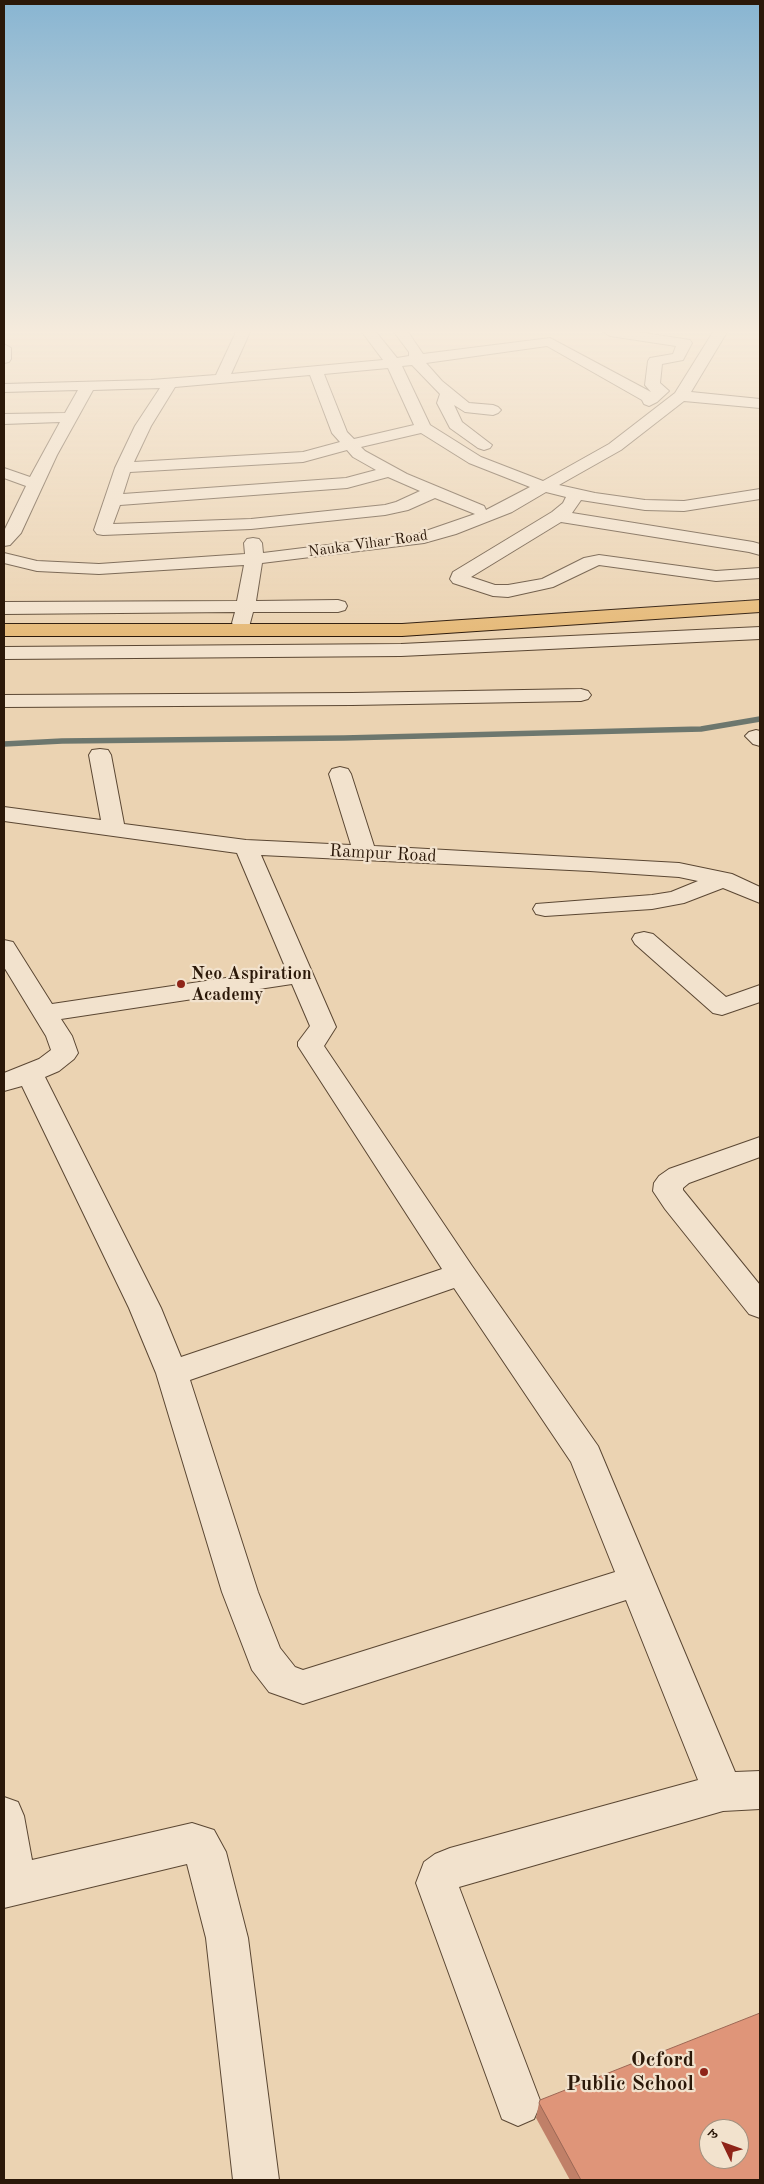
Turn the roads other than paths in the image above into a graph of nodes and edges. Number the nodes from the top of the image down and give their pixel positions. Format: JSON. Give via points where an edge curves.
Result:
{"nodes":[{"id":1,"x":60,"y":434,"type":"edge"},
{"id":2,"x":139,"y":434,"type":"edge"},
{"id":3,"x":341,"y":434,"type":"edge"},
{"id":4,"x":396,"y":434,"type":"edge"},
{"id":5,"x":433,"y":434,"type":"edge"},
{"id":6,"x":467,"y":434,"type":"edge"},
{"id":7,"x":607,"y":434,"type":"edge"},
{"id":8,"x":632,"y":434,"type":"edge"},
{"id":9,"x":350,"y":444,"type":"junction"},
{"id":10,"x":494,"y":450,"type":"dead end"},
{"id":11,"x":512,"y":458,"type":"dead end"},
{"id":12,"x":230,"y":460,"type":"junction"},
{"id":13,"x":123,"y":468,"type":"junction"},
{"id":14,"x":390,"y":471,"type":"junction"},
{"id":15,"x":4,"y":473,"type":"edge"},
{"id":16,"x":35,"y":484,"type":"junction"},
{"id":17,"x":544,"y":486,"type":"junction"},
{"id":18,"x":237,"y":491,"type":"junction"},
{"id":19,"x":434,"y":492,"type":"junction"},
{"id":20,"x":576,"y":494,"type":"junction"},
{"id":21,"x":756,"y":499,"type":"edge"},
{"id":22,"x":112,"y":500,"type":"junction"},
{"id":23,"x":478,"y":510,"type":"dead end"},
{"id":24,"x":558,"y":516,"type":"junction"},
{"id":25,"x":10,"y":521,"type":"edge"},
{"id":26,"x":251,"y":524,"type":"junction"},
{"id":27,"x":4,"y":541,"type":"edge"},
{"id":28,"x":760,"y":550,"type":"edge"},
{"id":29,"x":4,"y":558,"type":"edge"},
{"id":30,"x":254,"y":559,"type":"junction"},
{"id":31,"x":760,"y":573,"type":"edge"},
{"id":32,"x":338,"y":606,"type":"dead end"},
{"id":33,"x":760,"y":606,"type":"edge"},
{"id":34,"x":246,"y":607,"type":"junction"},
{"id":35,"x":4,"y":608,"type":"edge"},
{"id":36,"x":4,"y":630,"type":"edge"},
{"id":37,"x":240,"y":630,"type":"junction"},
{"id":38,"x":760,"y":633,"type":"edge"},
{"id":39,"x":4,"y":653,"type":"edge"},
{"id":40,"x":582,"y":695,"type":"dead end"},
{"id":41,"x":4,"y":700,"type":"edge"},
{"id":42,"x":100,"y":755,"type":"dead end"},
{"id":43,"x":340,"y":774,"type":"dead end"},
{"id":44,"x":5,"y":815,"type":"edge"},
{"id":45,"x":114,"y":829,"type":"junction"},
{"id":46,"x":246,"y":847,"type":"junction"},
{"id":47,"x":365,"y":853,"type":"junction"},
{"id":48,"x":760,"y":875,"type":"edge"},
{"id":49,"x":730,"y":881,"type":"junction"},
{"id":50,"x":760,"y":896,"type":"edge"},
{"id":51,"x":546,"y":909,"type":"dead end"},
{"id":52,"x":644,"y":939,"type":"dead end"},
{"id":53,"x":4,"y":947,"type":"edge"},
{"id":54,"x":300,"y":975,"type":"junction"},
{"id":55,"x":760,"y":993,"type":"edge"},
{"id":56,"x":46,"y":1013,"type":"junction"},
{"id":57,"x":17,"y":1078,"type":"edge"},
{"id":58,"x":760,"y":1147,"type":"edge"},
{"id":59,"x":461,"y":1274,"type":"junction"},
{"id":60,"x":760,"y":1306,"type":"edge"},
{"id":61,"x":172,"y":1373,"type":"junction"},
{"id":62,"x":636,"y":1581,"type":"junction"},
{"id":63,"x":742,"y":1791,"type":"edge"},
{"id":64,"x":4,"y":1816,"type":"edge"},
{"id":65,"x":9,"y":1886,"type":"edge"},
{"id":66,"x":518,"y":2103,"type":"dead end"},
{"id":67,"x":256,"y":2180,"type":"edge"}],
"edges":[{"from":1,"to":16,"type":"street"},
{"from":2,"to":13,"type":"street"},
{"from":3,"to":9,"type":"street"},
{"from":4,"to":9,"type":"street"},
{"from":5,"to":17,"type":"street","via":[[475,460]]},
{"from":6,"to":10,"type":"street"},
{"from":7,"to":11,"type":"street","via":[[550,469],[537,469]]},
{"from":8,"to":17,"type":"street","name":"Nauka Vihar Road","via":[[615,447]]},
{"from":9,"to":12,"type":"street","via":[[303,457]]},
{"from":9,"to":14,"type":"street","via":[[359,454]]},
{"from":12,"to":13,"type":"street"},
{"from":12,"to":18,"type":"street"},
{"from":13,"to":22,"type":"street"},
{"from":14,"to":18,"type":"street","via":[[347,483]]},
{"from":14,"to":19,"type":"street"},
{"from":15,"to":16,"type":"street"},
{"from":16,"to":25,"type":"street"},
{"from":17,"to":20,"type":"street"},
{"from":17,"to":30,"type":"street","name":"Nauka Vihar Road","via":[[506,508],[418,540]]},
{"from":18,"to":22,"type":"street"},
{"from":18,"to":26,"type":"street"},
{"from":19,"to":23,"type":"street"},
{"from":19,"to":26,"type":"street","via":[[385,510]]},
{"from":20,"to":21,"type":"street","via":[[664,507]]},
{"from":20,"to":24,"type":"street","via":[[570,506]]},
{"from":22,"to":26,"type":"street","via":[[103,530]]},
{"from":24,"to":28,"type":"street"},
{"from":24,"to":31,"type":"street","via":[[458,579],[493,590],[508,591],[547,583],[599,560],[716,576]]},
{"from":25,"to":27,"type":"street","via":[[12,534]]},
{"from":26,"to":30,"type":"street"},
{"from":29,"to":30,"type":"street","name":"Nauka Vihar Road","via":[[37,566],[99,569]]},
{"from":30,"to":34,"type":"street"},
{"from":32,"to":34,"type":"street"},
{"from":33,"to":37,"type":"main road","via":[[402,630]]},
{"from":34,"to":35,"type":"street"},
{"from":34,"to":37,"type":"street"},
{"from":36,"to":37,"type":"main road"},
{"from":38,"to":39,"type":"street","via":[[401,650]]},
{"from":40,"to":41,"type":"street"},
{"from":42,"to":45,"type":"street"},
{"from":43,"to":47,"type":"street"},
{"from":44,"to":45,"type":"street","name":"Rampur Road"},
{"from":45,"to":46,"type":"street","name":"Rampur Road"},
{"from":46,"to":47,"type":"street","name":"Rampur Road"},
{"from":46,"to":54,"type":"street"},
{"from":47,"to":49,"type":"street","name":"Rampur Road","via":[[680,870]]},
{"from":48,"to":49,"type":"street"},
{"from":49,"to":50,"type":"street","name":"Rampur Road"},
{"from":49,"to":51,"type":"street","via":[[676,898]]},
{"from":52,"to":55,"type":"street","via":[[722,1007]]},
{"from":53,"to":56,"type":"street"},
{"from":54,"to":56,"type":"street"},
{"from":54,"to":59,"type":"street","via":[[323,1027],[311,1046]]},
{"from":56,"to":57,"type":"street","via":[[65,1053],[49,1065]]},
{"from":57,"to":61,"type":"street","via":[[146,1308]]},
{"from":58,"to":60,"type":"street","via":[[680,1176],[669,1183],[668,1191]]},
{"from":59,"to":61,"type":"street"},
{"from":59,"to":62,"type":"street","via":[[586,1456]]},
{"from":61,"to":62,"type":"street","via":[[240,1592],[265,1658],[282,1680],[303,1687]]},
{"from":62,"to":63,"type":"street"},
{"from":63,"to":66,"type":"street","via":[[450,1868],[439,1877],[437,1883]]},
{"from":64,"to":65,"type":"street"},
{"from":65,"to":67,"type":"street","via":[[192,1843],[200,1844],[205,1852],[227,1938]]}]}
